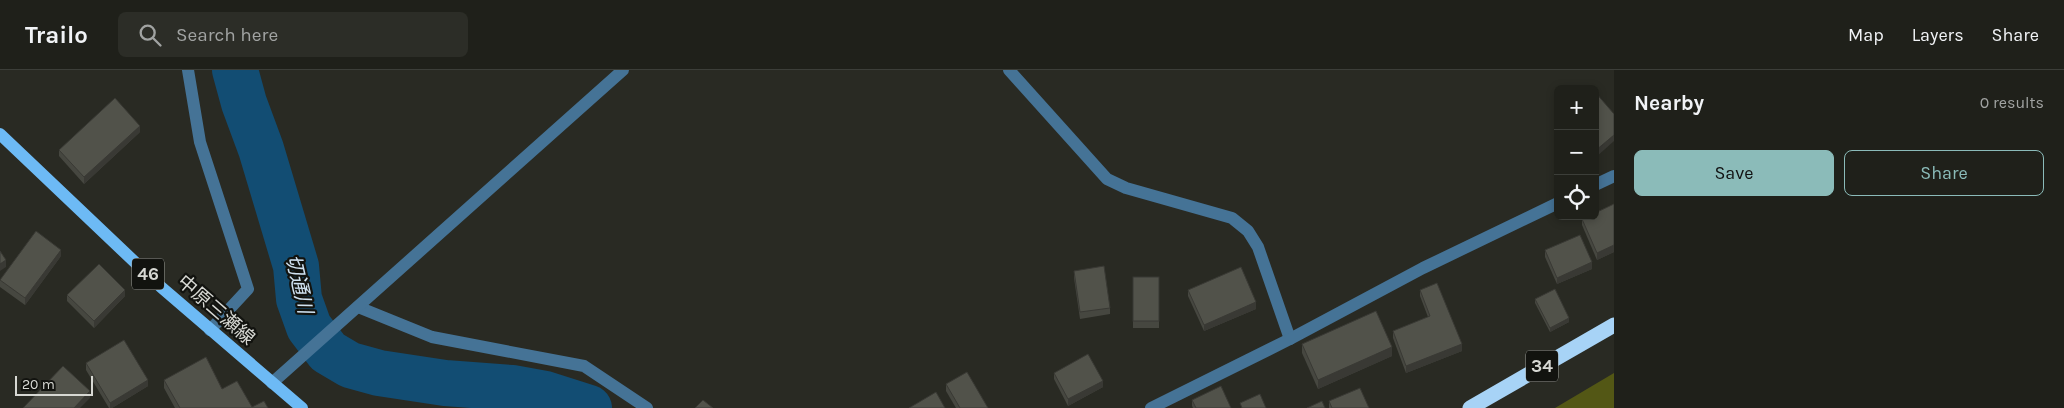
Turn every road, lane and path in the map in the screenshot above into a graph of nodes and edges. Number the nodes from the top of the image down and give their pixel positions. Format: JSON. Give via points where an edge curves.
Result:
{"nodes":[{"id":1,"x":188,"y":70,"type":"edge"},
{"id":2,"x":623,"y":70,"type":"edge"},
{"id":3,"x":1009,"y":70,"type":"edge"},
{"id":4,"x":0,"y":134,"type":"edge"},
{"id":5,"x":1614,"y":176,"type":"edge"},
{"id":6,"x":1599,"y":183,"type":"edge"},
{"id":7,"x":1554,"y":205,"type":"edge"},
{"id":8,"x":358,"y":307,"type":"junction"},
{"id":9,"x":1614,"y":325,"type":"edge"},
{"id":10,"x":210,"y":330,"type":"junction"},
{"id":11,"x":1290,"y":340,"type":"junction"},
{"id":12,"x":272,"y":384,"type":"junction"},
{"id":13,"x":302,"y":408,"type":"edge"},
{"id":14,"x":647,"y":408,"type":"edge"},
{"id":15,"x":1151,"y":408,"type":"edge"},
{"id":16,"x":1470,"y":408,"type":"edge"}],
"edges":[{"from":1,"to":10,"type":"street","via":[[200,142],[248,289]]},
{"from":2,"to":8,"type":"street"},
{"from":3,"to":11,"type":"street","via":[[1107,179],[1126,188],[1232,218],[1248,231],[1258,247]]},
{"from":4,"to":10,"type":"main road","name":"中原三瀬線","number":"46"},
{"from":5,"to":6,"type":"street"},
{"from":7,"to":11,"type":"street","via":[[1423,268]]},
{"from":8,"to":12,"type":"street"},
{"from":8,"to":14,"type":"street","via":[[432,337],[584,366]]},
{"from":9,"to":16,"type":"highway","number":"34"},
{"from":10,"to":12,"type":"main road","name":"中原三瀬線","number":"46"},
{"from":11,"to":15,"type":"street"},
{"from":12,"to":13,"type":"main road","name":"中原三瀬線","number":"46"}]}
